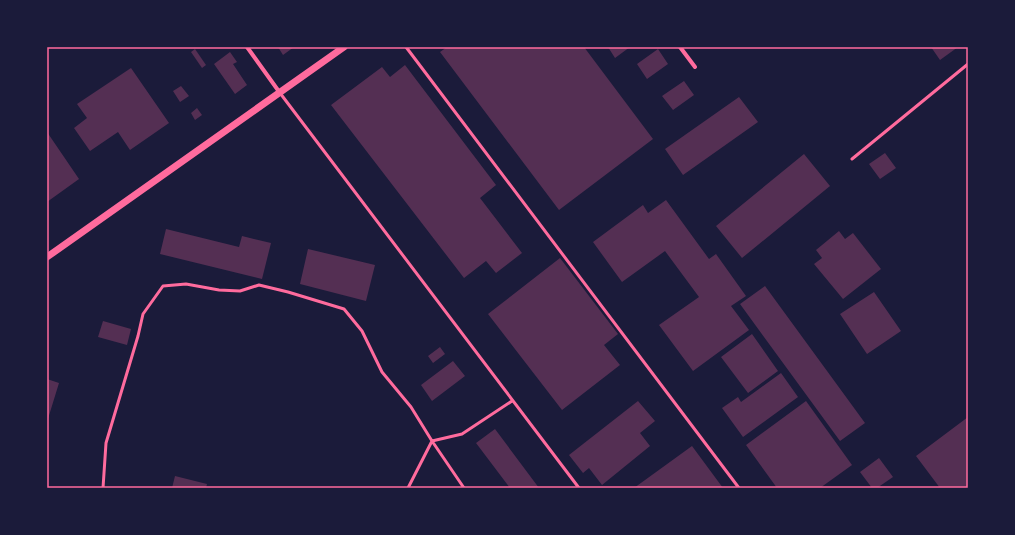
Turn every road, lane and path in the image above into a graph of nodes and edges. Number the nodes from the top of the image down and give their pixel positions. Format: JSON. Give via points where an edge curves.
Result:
{"nodes":[{"id":1,"x":247,"y":47,"type":"edge"},
{"id":2,"x":344,"y":47,"type":"edge"},
{"id":3,"x":406,"y":47,"type":"edge"},
{"id":4,"x":680,"y":47,"type":"edge"},
{"id":5,"x":968,"y":64,"type":"edge"},
{"id":6,"x":695,"y":67,"type":"dead end"},
{"id":7,"x":280,"y":93,"type":"junction"},
{"id":8,"x":852,"y":159,"type":"dead end"},
{"id":9,"x":47,"y":257,"type":"edge"},
{"id":10,"x":512,"y":400,"type":"junction"},
{"id":11,"x":432,"y":441,"type":"junction"},
{"id":12,"x":103,"y":488,"type":"edge"},
{"id":13,"x":408,"y":488,"type":"edge"},
{"id":14,"x":464,"y":488,"type":"edge"},
{"id":15,"x":579,"y":488,"type":"edge"},
{"id":16,"x":739,"y":488,"type":"edge"}],
"edges":[{"from":1,"to":7,"type":"street"},
{"from":2,"to":7,"type":"street"},
{"from":3,"to":16,"type":"lane"},
{"from":4,"to":6,"type":"street"},
{"from":5,"to":8,"type":"lane"},
{"from":7,"to":9,"type":"street"},
{"from":7,"to":10,"type":"lane"},
{"from":10,"to":11,"type":"lane","via":[[462,434]]},
{"from":10,"to":15,"type":"lane"},
{"from":11,"to":12,"type":"lane","via":[[411,407],[382,372],[362,331],[344,309],[259,285],[240,291],[186,284],[163,286],[143,314],[106,443]]},
{"from":11,"to":13,"type":"lane"},
{"from":11,"to":14,"type":"lane"}]}
